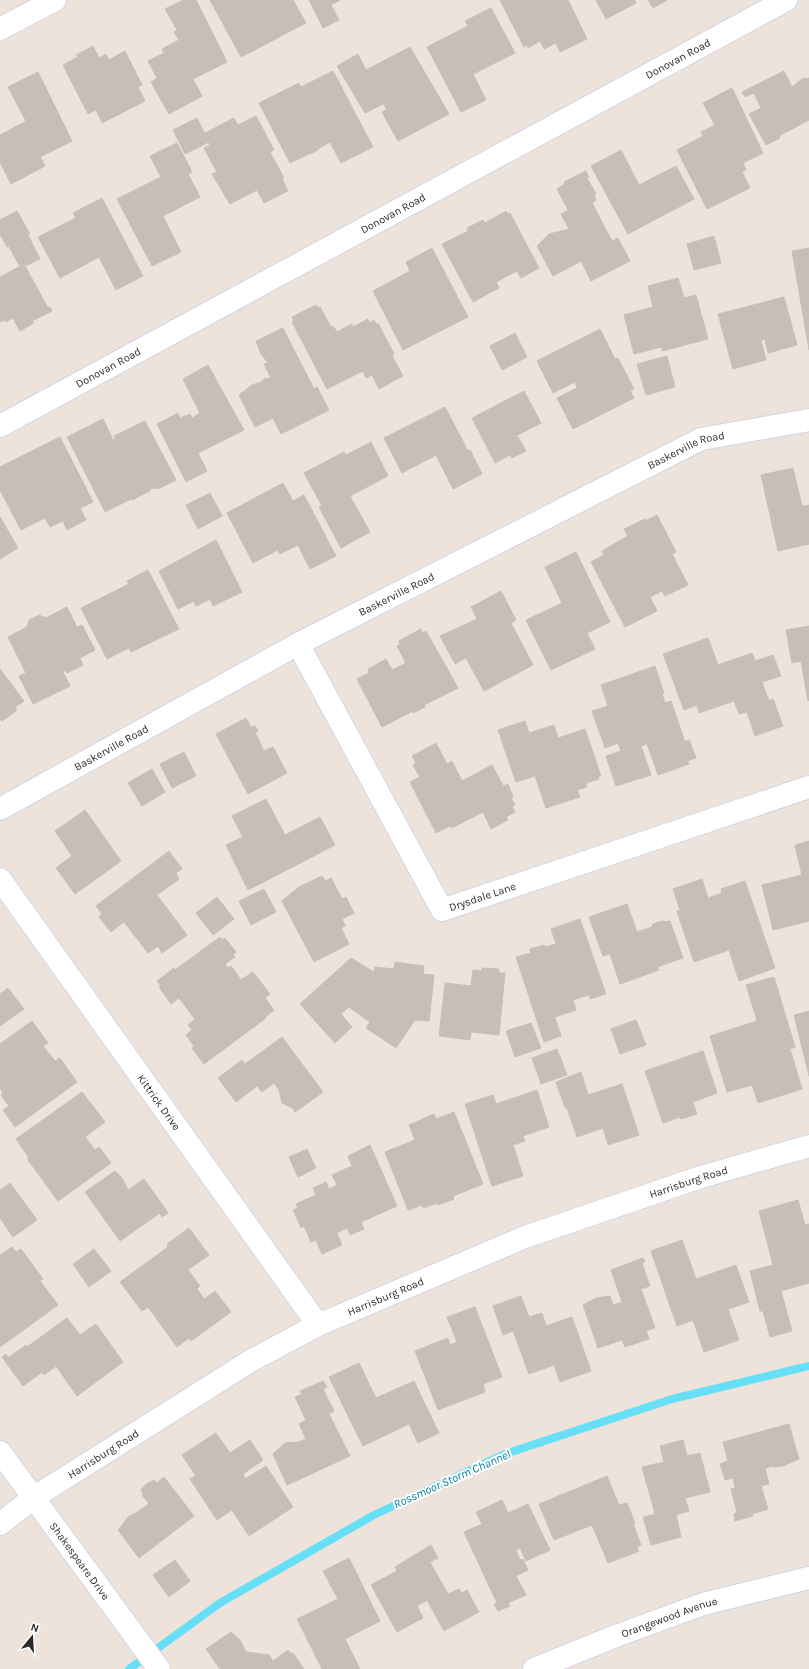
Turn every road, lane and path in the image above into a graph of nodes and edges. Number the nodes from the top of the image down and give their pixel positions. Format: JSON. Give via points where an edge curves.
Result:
{"nodes":[{"id":1,"x":55,"y":0,"type":"edge"},
{"id":2,"x":786,"y":0,"type":"edge"},
{"id":3,"x":0,"y":29,"type":"edge"},
{"id":4,"x":809,"y":420,"type":"edge"},
{"id":5,"x":0,"y":426,"type":"edge"},
{"id":6,"x":298,"y":644,"type":"junction"},
{"id":7,"x":809,"y":788,"type":"edge"},
{"id":8,"x":0,"y":809,"type":"edge"},
{"id":9,"x":0,"y":879,"type":"edge"},
{"id":10,"x":809,"y":1146,"type":"edge"},
{"id":11,"x":318,"y":1325,"type":"junction"},
{"id":12,"x":0,"y":1452,"type":"edge"},
{"id":13,"x":33,"y":1498,"type":"junction"},
{"id":14,"x":0,"y":1524,"type":"edge"},
{"id":15,"x":809,"y":1578,"type":"edge"},
{"id":16,"x":160,"y":1669,"type":"edge"},
{"id":17,"x":534,"y":1669,"type":"edge"}],
"edges":[{"from":1,"to":3,"type":"street"},
{"from":2,"to":5,"type":"street","name":"Donovan Road"},
{"from":4,"to":6,"type":"street","name":"Baskerville Road","via":[[702,438]]},
{"from":6,"to":7,"type":"street","name":"Drysdale Lane","via":[[442,910]]},
{"from":6,"to":8,"type":"street","name":"Baskerville Road"},
{"from":9,"to":11,"type":"street","name":"Kittrick Drive"},
{"from":10,"to":11,"type":"street","name":"Harrisburg Road","via":[[701,1177],[525,1237]]},
{"from":11,"to":13,"type":"street","name":"Harrisburg Road","via":[[252,1360]]},
{"from":12,"to":13,"type":"street","name":"Shakespeare Drive"},
{"from":13,"to":14,"type":"street","name":"Harrisburg Road"},
{"from":13,"to":16,"type":"street","name":"Shakespeare Drive"},
{"from":15,"to":17,"type":"street","name":"Orangewood Avenue","via":[[703,1604]]}]}
